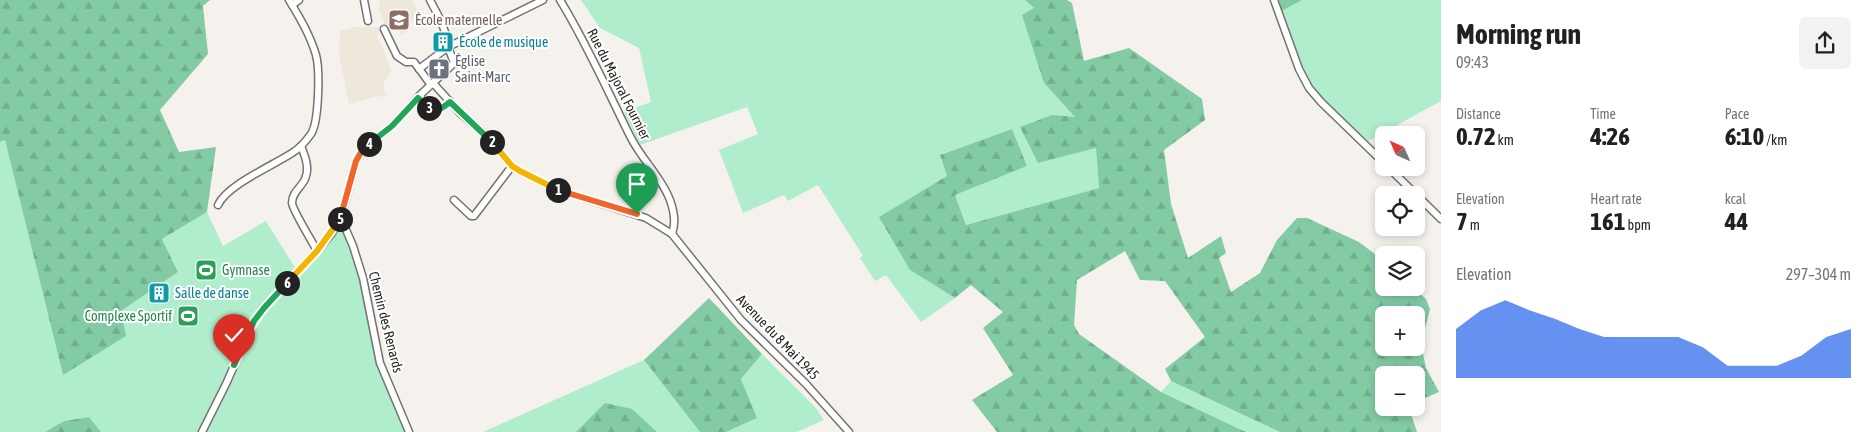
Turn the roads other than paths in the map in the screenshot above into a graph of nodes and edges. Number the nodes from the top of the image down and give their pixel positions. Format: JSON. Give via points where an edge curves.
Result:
{"nodes":[{"id":1,"x":299,"y":0,"type":"edge"},
{"id":2,"x":364,"y":0,"type":"edge"},
{"id":3,"x":430,"y":0,"type":"edge"},
{"id":4,"x":542,"y":0,"type":"edge"},
{"id":5,"x":560,"y":0,"type":"edge"},
{"id":6,"x":1274,"y":0,"type":"edge"},
{"id":7,"x":291,"y":2,"type":"edge"},
{"id":8,"x":368,"y":21,"type":"dead end"},
{"id":9,"x":384,"y":29,"type":"dead end"},
{"id":10,"x":449,"y":46,"type":"junction"},
{"id":11,"x":418,"y":69,"type":"junction"},
{"id":12,"x":432,"y":84,"type":"junction"},
{"id":13,"x":418,"y":98,"type":"junction"},
{"id":14,"x":450,"y":102,"type":"junction"},
{"id":15,"x":301,"y":146,"type":"junction"},
{"id":16,"x":1375,"y":154,"type":"edge"},
{"id":17,"x":512,"y":166,"type":"junction"},
{"id":18,"x":1397,"y":176,"type":"edge"},
{"id":19,"x":454,"y":200,"type":"dead end"},
{"id":20,"x":218,"y":206,"type":"dead end"},
{"id":21,"x":341,"y":218,"type":"junction"},
{"id":22,"x":1441,"y":219,"type":"edge"},
{"id":23,"x":672,"y":234,"type":"junction"},
{"id":24,"x":317,"y":251,"type":"junction"},
{"id":25,"x":202,"y":432,"type":"edge"},
{"id":26,"x":409,"y":432,"type":"edge"},
{"id":27,"x":849,"y":432,"type":"edge"}],
"edges":[{"from":1,"to":7,"type":"street"},
{"from":2,"to":8,"type":"street"},
{"from":3,"to":10,"type":"street"},
{"from":4,"to":10,"type":"street"},
{"from":5,"to":23,"type":"street","name":"Rue du Majoral Fournier","via":[[630,138],[664,188],[673,211]]},
{"from":6,"to":16,"type":"street","via":[[1309,88]]},
{"from":7,"to":15,"type":"street","via":[[308,32],[318,70],[314,126]]},
{"from":9,"to":11,"type":"street","via":[[397,56],[406,62],[414,62]]},
{"from":10,"to":11,"type":"street"},
{"from":10,"to":12,"type":"street","via":[[454,64]]},
{"from":11,"to":12,"type":"street"},
{"from":12,"to":13,"type":"street"},
{"from":12,"to":14,"type":"street"},
{"from":13,"to":14,"type":"street","via":[[434,110]]},
{"from":13,"to":21,"type":"street","via":[[360,154]]},
{"from":14,"to":17,"type":"street","via":[[489,138]]},
{"from":15,"to":20,"type":"street","via":[[223,196]]},
{"from":15,"to":24,"type":"street","via":[[307,170],[292,204]]},
{"from":17,"to":19,"type":"street","via":[[474,216]]},
{"from":17,"to":23,"type":"street","name":"Avenue du 8 Mai 1945","via":[[555,189],[637,214]]},
{"from":18,"to":22,"type":"street"},
{"from":21,"to":24,"type":"street"},
{"from":21,"to":26,"type":"street","name":"Chemin des Renards","via":[[363,278],[380,363]]},
{"from":23,"to":27,"type":"street","name":"Avenue du 8 Mai 1945","via":[[741,320]]},
{"from":24,"to":25,"type":"street","via":[[254,321]]}]}
